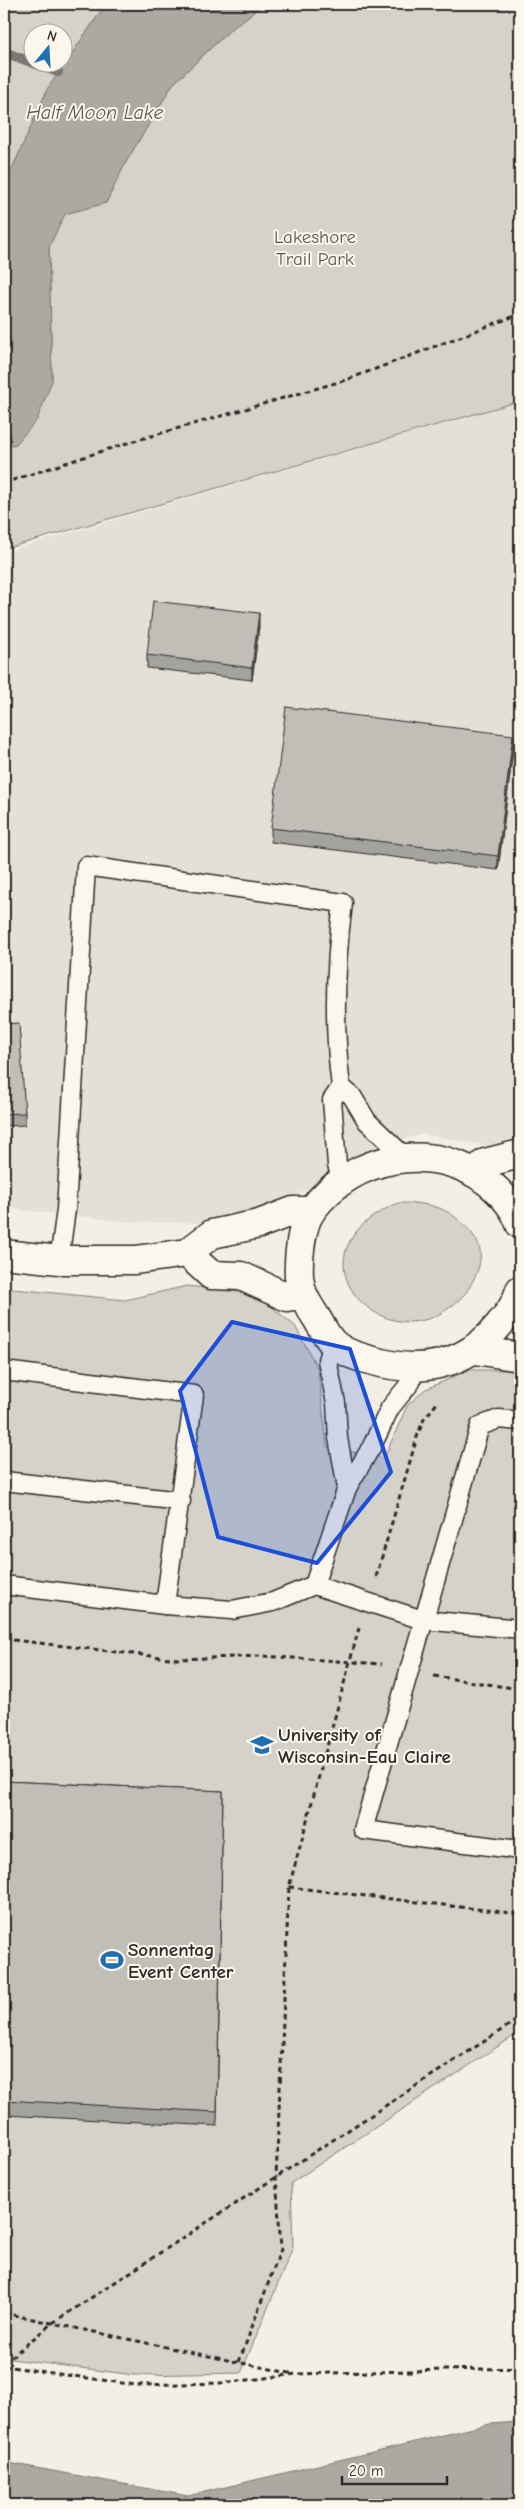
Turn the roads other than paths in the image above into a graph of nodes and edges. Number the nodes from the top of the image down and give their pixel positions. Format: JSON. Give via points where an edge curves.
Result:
{"nodes":[{"id":1,"x":341,"y":1087,"type":"junction"},
{"id":2,"x":520,"y":1154,"type":"edge"},
{"id":3,"x":404,"y":1156,"type":"junction"},
{"id":4,"x":475,"y":1172,"type":"junction"},
{"id":5,"x":342,"y":1181,"type":"junction"},
{"id":6,"x":311,"y":1211,"type":"junction"},
{"id":7,"x":520,"y":1224,"type":"edge"},
{"id":8,"x":187,"y":1253,"type":"junction"},
{"id":9,"x":4,"y":1254,"type":"edge"},
{"id":10,"x":59,"y":1260,"type":"junction"},
{"id":11,"x":520,"y":1290,"type":"edge"},
{"id":12,"x":301,"y":1295,"type":"junction"},
{"id":13,"x":333,"y":1343,"type":"junction"},
{"id":14,"x":476,"y":1350,"type":"junction"},
{"id":15,"x":520,"y":1357,"type":"edge"},
{"id":16,"x":413,"y":1368,"type":"junction"},
{"id":17,"x":4,"y":1371,"type":"edge"},
{"id":18,"x":520,"y":1421,"type":"edge"},
{"id":19,"x":4,"y":1481,"type":"edge"},
{"id":20,"x":347,"y":1488,"type":"junction"},
{"id":21,"x":181,"y":1501,"type":"junction"},
{"id":22,"x":4,"y":1585,"type":"edge"},
{"id":23,"x":314,"y":1586,"type":"junction"},
{"id":24,"x":165,"y":1605,"type":"junction"},
{"id":25,"x":423,"y":1620,"type":"junction"},
{"id":26,"x":520,"y":1629,"type":"edge"},
{"id":27,"x":520,"y":1850,"type":"edge"}],
"edges":[{"from":1,"to":3,"type":"lane","via":[[352,1096],[367,1121]]},
{"from":1,"to":5,"type":"lane","via":[[332,1100]]},
{"from":1,"to":10,"type":"lane","via":[[336,1051],[337,953],[343,902],[86,866],[66,1210]]},
{"from":2,"to":4,"type":"main road","via":[[486,1163]]},
{"from":3,"to":4,"type":"main road","via":[[441,1158]]},
{"from":3,"to":5,"type":"main road","via":[[371,1165]]},
{"from":4,"to":7,"type":"main road","via":[[501,1193]]},
{"from":5,"to":6,"type":"main road"},
{"from":6,"to":8,"type":"main road","via":[[293,1211],[259,1224],[212,1234]]},
{"from":6,"to":12,"type":"main road","via":[[299,1256]]},
{"from":8,"to":10,"type":"main road","via":[[135,1260]]},
{"from":8,"to":12,"type":"main road","via":[[211,1275],[241,1276],[287,1297]]},
{"from":9,"to":10,"type":"main road"},
{"from":11,"to":14,"type":"main road","via":[[516,1304]]},
{"from":12,"to":13,"type":"main road"},
{"from":13,"to":16,"type":"main road","via":[[358,1357]]},
{"from":13,"to":20,"type":"lane","via":[[327,1360]]},
{"from":14,"to":15,"type":"main road"},
{"from":14,"to":16,"type":"main road","via":[[440,1364]]},
{"from":16,"to":20,"type":"lane","via":[[411,1382],[390,1408]]},
{"from":17,"to":21,"type":"lane","via":[[194,1395]]},
{"from":18,"to":25,"type":"lane","via":[[499,1419],[480,1426]]},
{"from":19,"to":21,"type":"lane"},
{"from":20,"to":23,"type":"lane"},
{"from":21,"to":24,"type":"lane"},
{"from":22,"to":24,"type":"lane"},
{"from":23,"to":24,"type":"lane","via":[[273,1602],[232,1610]]},
{"from":23,"to":25,"type":"lane"},
{"from":25,"to":26,"type":"lane"},
{"from":25,"to":27,"type":"lane","via":[[363,1830]]}]}
